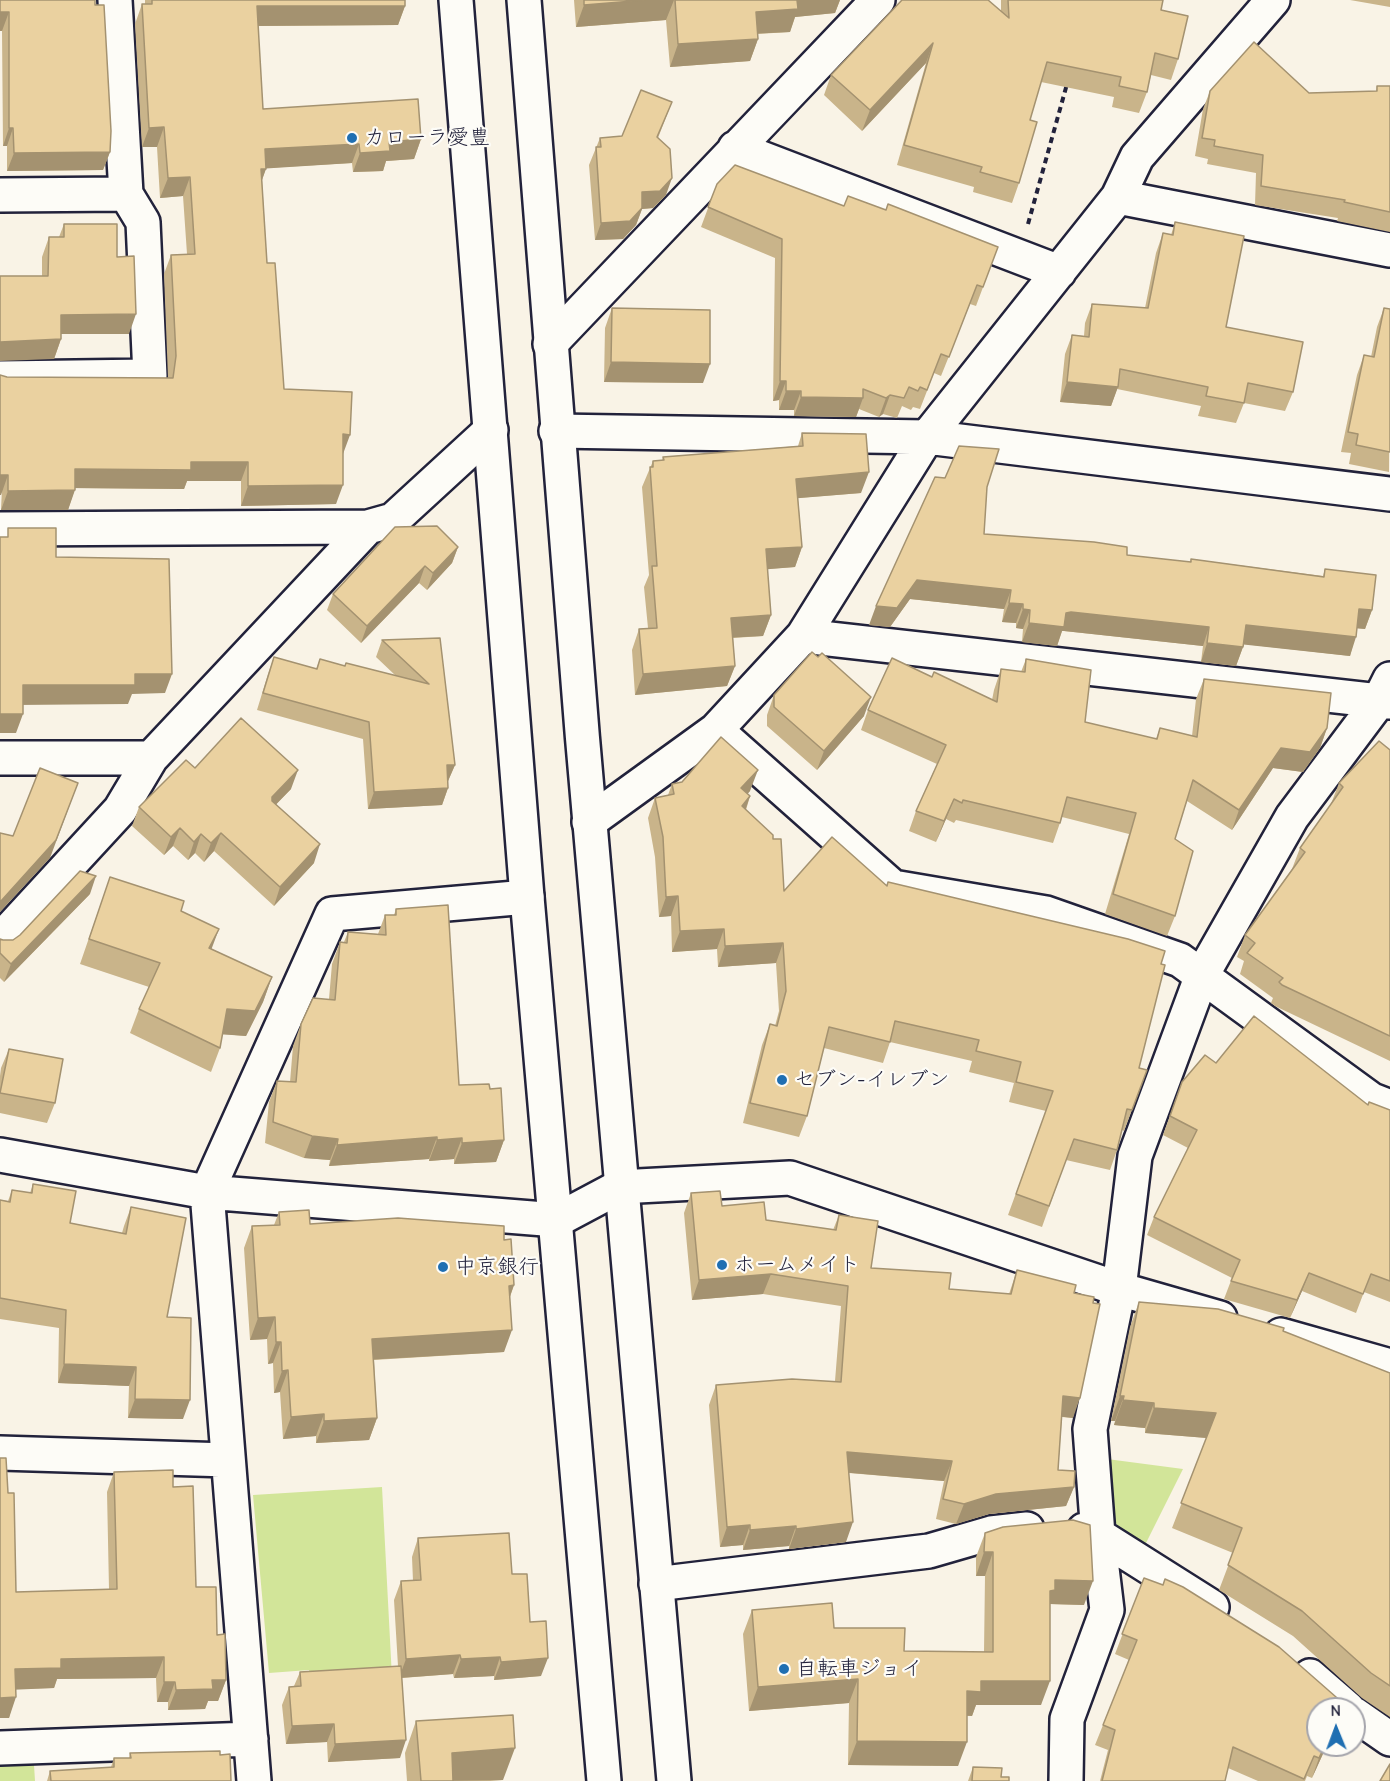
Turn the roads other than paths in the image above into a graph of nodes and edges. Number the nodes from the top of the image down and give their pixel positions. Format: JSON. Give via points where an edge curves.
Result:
{"nodes":[{"id":1,"x":115,"y":0,"type":"edge"},
{"id":2,"x":456,"y":0,"type":"edge"},
{"id":3,"x":524,"y":0,"type":"edge"},
{"id":4,"x":878,"y":0,"type":"edge"},
{"id":5,"x":1273,"y":0,"type":"edge"},
{"id":6,"x":735,"y":148,"type":"junction"},
{"id":7,"x":126,"y":194,"type":"junction"},
{"id":8,"x":0,"y":195,"type":"edge"},
{"id":9,"x":1118,"y":197,"type":"junction"},
{"id":10,"x":1390,"y":250,"type":"edge"},
{"id":11,"x":1059,"y":272,"type":"junction"},
{"id":12,"x":550,"y":344,"type":"junction"},
{"id":13,"x":0,"y":378,"type":"edge"},
{"id":14,"x":491,"y":430,"type":"junction"},
{"id":15,"x":556,"y":431,"type":"junction"},
{"id":16,"x":927,"y":437,"type":"junction"},
{"id":17,"x":1390,"y":494,"type":"edge"},
{"id":18,"x":368,"y":527,"type":"junction"},
{"id":19,"x":0,"y":529,"type":"edge"},
{"id":20,"x":803,"y":636,"type":"junction"},
{"id":21,"x":1386,"y":694,"type":"edge"},
{"id":22,"x":716,"y":730,"type":"junction"},
{"id":23,"x":0,"y":758,"type":"edge"},
{"id":24,"x":152,"y":758,"type":"junction"},
{"id":25,"x":589,"y":822,"type":"junction"},
{"id":26,"x":527,"y":897,"type":"junction"},
{"id":27,"x":0,"y":940,"type":"edge"},
{"id":28,"x":1202,"y":975,"type":"junction"},
{"id":29,"x":1390,"y":1107,"type":"edge"},
{"id":30,"x":0,"y":1155,"type":"edge"},
{"id":31,"x":619,"y":1187,"type":"junction"},
{"id":32,"x":207,"y":1192,"type":"junction"},
{"id":33,"x":557,"y":1220,"type":"junction"},
{"id":34,"x":1119,"y":1289,"type":"junction"},
{"id":35,"x":1390,"y":1366,"type":"edge"},
{"id":36,"x":0,"y":1453,"type":"edge"},
{"id":37,"x":228,"y":1460,"type":"junction"},
{"id":38,"x":1098,"y":1535,"type":"junction"},
{"id":39,"x":656,"y":1584,"type":"junction"},
{"id":40,"x":1234,"y":1621,"type":"edge"},
{"id":41,"x":1291,"y":1659,"type":"edge"},
{"id":42,"x":1334,"y":1697,"type":"edge"},
{"id":43,"x":1366,"y":1722,"type":"edge"},
{"id":44,"x":251,"y":1739,"type":"junction"},
{"id":45,"x":1390,"y":1739,"type":"edge"},
{"id":46,"x":0,"y":1748,"type":"edge"},
{"id":47,"x":254,"y":1781,"type":"edge"},
{"id":48,"x":604,"y":1781,"type":"edge"},
{"id":49,"x":674,"y":1781,"type":"edge"},
{"id":50,"x":1066,"y":1781,"type":"edge"}],
"edges":[{"from":1,"to":7,"type":"street"},
{"from":2,"to":14,"type":"street"},
{"from":3,"to":12,"type":"street"},
{"from":4,"to":6,"type":"street"},
{"from":5,"to":9,"type":"street","via":[[1137,157]]},
{"from":6,"to":11,"type":"street"},
{"from":6,"to":12,"type":"street"},
{"from":7,"to":8,"type":"street"},
{"from":7,"to":13,"type":"street","via":[[143,222],[150,376]]},
{"from":9,"to":10,"type":"street"},
{"from":9,"to":11,"type":"street"},
{"from":11,"to":16,"type":"street"},
{"from":12,"to":15,"type":"street"},
{"from":14,"to":18,"type":"street","via":[[393,520]]},
{"from":14,"to":26,"type":"street"},
{"from":15,"to":16,"type":"street"},
{"from":15,"to":25,"type":"street"},
{"from":16,"to":17,"type":"street"},
{"from":16,"to":20,"type":"street"},
{"from":18,"to":19,"type":"street"},
{"from":18,"to":24,"type":"street"},
{"from":20,"to":21,"type":"street"},
{"from":20,"to":22,"type":"street"},
{"from":21,"to":28,"type":"street","via":[[1292,817]]},
{"from":22,"to":25,"type":"street"},
{"from":22,"to":28,"type":"street","via":[[893,887],[1046,913],[1180,960]]},
{"from":23,"to":24,"type":"street"},
{"from":24,"to":27,"type":"street","via":[[120,810]]},
{"from":25,"to":31,"type":"street"},
{"from":26,"to":32,"type":"street","via":[[332,914]]},
{"from":26,"to":33,"type":"street"},
{"from":28,"to":29,"type":"street","via":[[1372,1100]]},
{"from":28,"to":34,"type":"street","via":[[1135,1156]]},
{"from":30,"to":32,"type":"street"},
{"from":31,"to":33,"type":"street"},
{"from":31,"to":34,"type":"street","via":[[790,1178]]},
{"from":31,"to":39,"type":"street"},
{"from":32,"to":33,"type":"street"},
{"from":32,"to":37,"type":"street"},
{"from":33,"to":48,"type":"street"},
{"from":34,"to":35,"type":"street"},
{"from":34,"to":38,"type":"street","via":[[1090,1429]]},
{"from":36,"to":37,"type":"street"},
{"from":37,"to":44,"type":"street"},
{"from":38,"to":39,"type":"street","via":[[1067,1526],[991,1533],[929,1551]]},
{"from":38,"to":40,"type":"street"},
{"from":38,"to":50,"type":"street","via":[[1107,1610],[1067,1719]]},
{"from":39,"to":49,"type":"street"},
{"from":41,"to":42,"type":"street"},
{"from":43,"to":45,"type":"street"},
{"from":44,"to":46,"type":"street"},
{"from":44,"to":47,"type":"street"}]}
